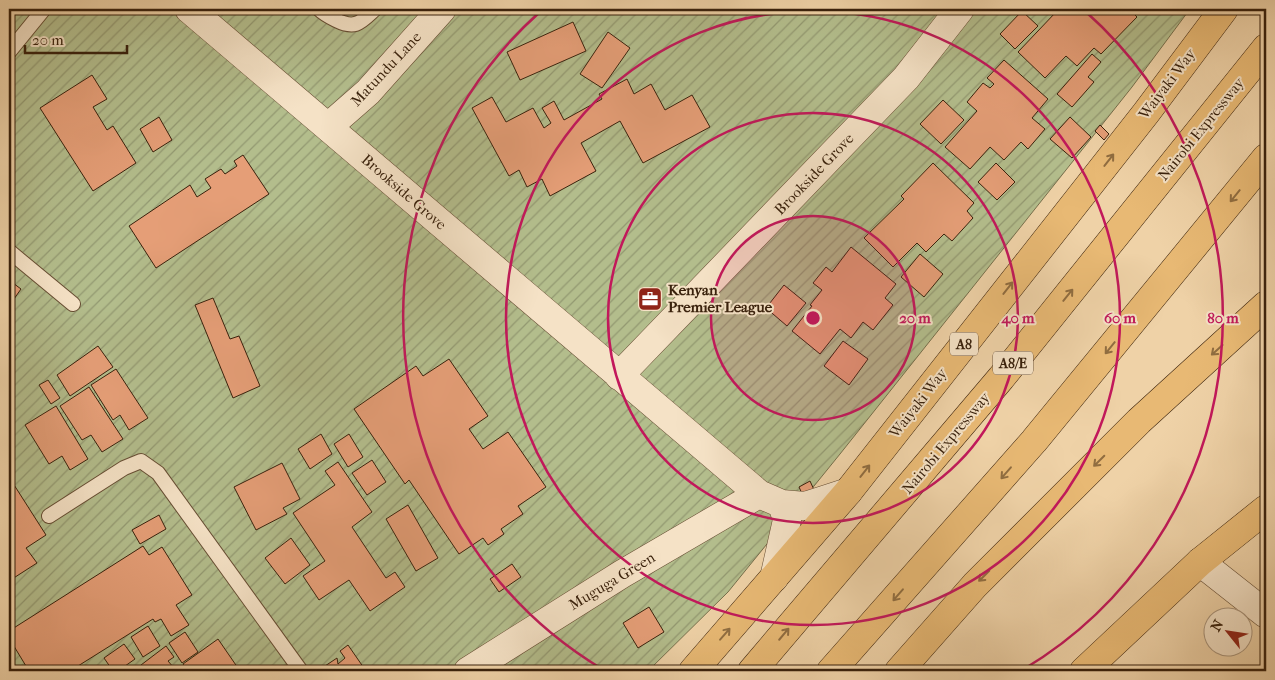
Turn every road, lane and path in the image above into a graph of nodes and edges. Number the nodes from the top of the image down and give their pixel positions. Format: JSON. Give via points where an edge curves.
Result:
{"nodes":[{"id":1,"x":44,"y":9,"type":"edge"},
{"id":2,"x":189,"y":9,"type":"edge"},
{"id":3,"x":319,"y":9,"type":"edge"},
{"id":4,"x":375,"y":9,"type":"edge"},
{"id":5,"x":442,"y":9,"type":"edge"},
{"id":6,"x":960,"y":9,"type":"edge"},
{"id":7,"x":1224,"y":9,"type":"edge"},
{"id":8,"x":1266,"y":48,"type":"edge"},
{"id":9,"x":9,"y":52,"type":"edge"},
{"id":10,"x":328,"y":126,"type":"junction"},
{"id":11,"x":1266,"y":158,"type":"edge"},
{"id":12,"x":9,"y":251,"type":"edge"},
{"id":13,"x":73,"y":304,"type":"dead end"},
{"id":14,"x":1266,"y":305,"type":"edge"},
{"id":15,"x":619,"y":376,"type":"junction"},
{"id":16,"x":848,"y":492,"type":"junction"},
{"id":17,"x":771,"y":499,"type":"junction"},
{"id":18,"x":1266,"y":509,"type":"edge"},
{"id":19,"x":49,"y":516,"type":"dead end"},
{"id":20,"x":1200,"y":562,"type":"junction"},
{"id":21,"x":774,"y":578,"type":"junction"},
{"id":22,"x":1266,"y":614,"type":"edge"},
{"id":23,"x":301,"y":671,"type":"edge"},
{"id":24,"x":468,"y":671,"type":"edge"},
{"id":25,"x":693,"y":671,"type":"edge"},
{"id":26,"x":752,"y":671,"type":"edge"},
{"id":27,"x":831,"y":671,"type":"edge"},
{"id":28,"x":898,"y":671,"type":"edge"},
{"id":29,"x":1084,"y":671,"type":"edge"}],
"edges":[{"from":1,"to":9,"type":"lane"},
{"from":2,"to":10,"type":"street","name":"Brookside Grove"},
{"from":3,"to":4,"type":"lane","via":[[345,24],[353,25]]},
{"from":5,"to":10,"type":"street","name":"Matundu Lane","via":[[368,92]]},
{"from":6,"to":15,"type":"street","name":"Brookside Grove","via":[[906,78]]},
{"from":16,"to":7,"type":"highway","name":"Waiyaki Way","number":"A8","one_way":true},
{"from":26,"to":8,"type":"highway","name":"Nairobi Expressway","number":"A8/E","one_way":true,"via":[[1001,378]]},
{"from":10,"to":15,"type":"street","name":"Brookside Grove"},
{"from":11,"to":27,"type":"highway","one_way":true,"via":[[1034,440]]},
{"from":12,"to":13,"type":"lane"},
{"from":14,"to":28,"type":"highway","one_way":true,"via":[[1139,421],[975,585]]},
{"from":15,"to":17,"type":"street","name":"Brookside Grove"},
{"from":16,"to":17,"type":"street","via":[[805,506]]},
{"from":16,"to":21,"type":"highway","name":"Waiyaki Way","number":"A8"},
{"from":17,"to":21,"type":"street","via":[[787,520]]},
{"from":17,"to":24,"type":"street","name":"Muguga Green","via":[[622,574]]},
{"from":18,"to":20,"type":"highway"},
{"from":19,"to":23,"type":"lane","via":[[124,468],[141,461],[158,473]]},
{"from":20,"to":22,"type":"street"},
{"from":20,"to":29,"type":"highway"},
{"from":25,"to":21,"type":"highway","name":"Waiyaki Way","number":"A8","one_way":true}]}
